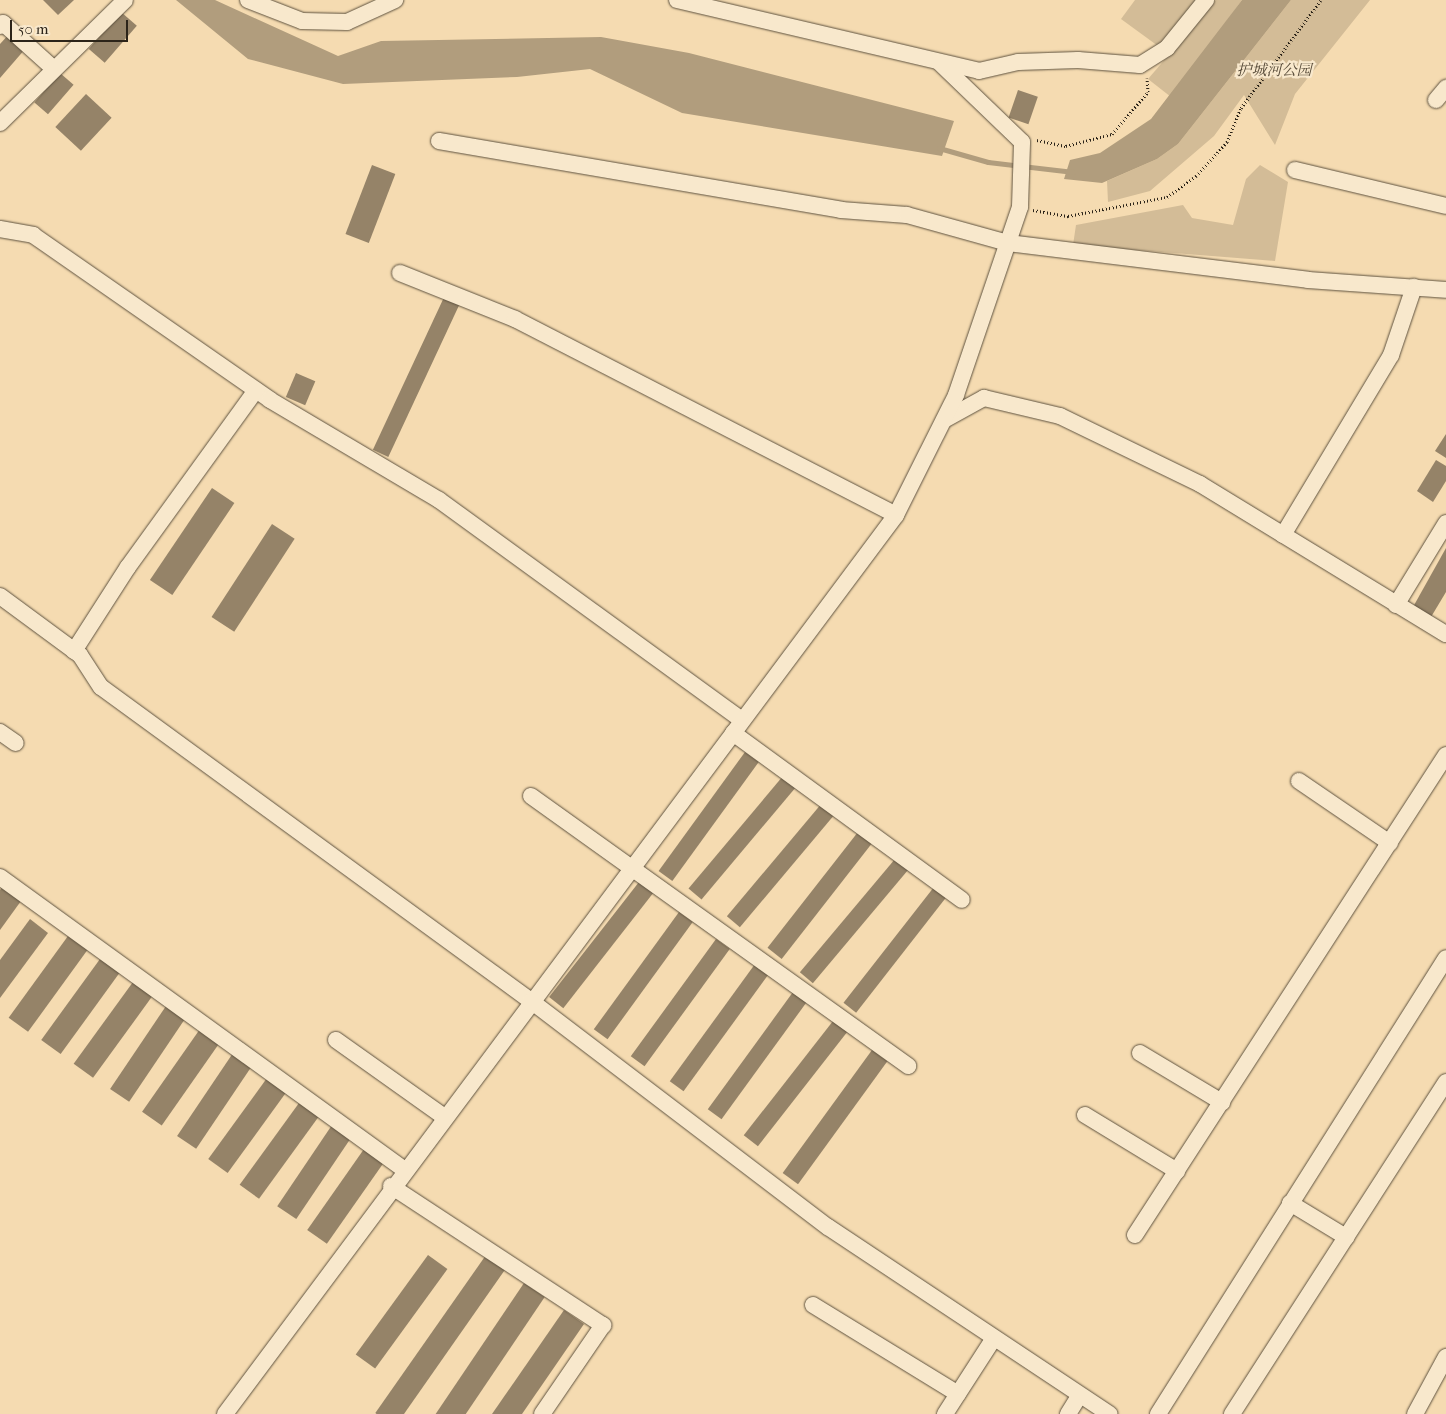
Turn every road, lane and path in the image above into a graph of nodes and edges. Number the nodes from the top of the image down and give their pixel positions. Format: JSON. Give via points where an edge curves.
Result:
{"nodes":[{"id":1,"x":125,"y":0,"type":"edge"},
{"id":2,"x":248,"y":0,"type":"edge"},
{"id":3,"x":395,"y":0,"type":"edge"},
{"id":4,"x":1206,"y":0,"type":"edge"},
{"id":5,"x":1321,"y":0,"type":"edge"},
{"id":6,"x":686,"y":2,"type":"edge"},
{"id":7,"x":0,"y":26,"type":"edge"},
{"id":8,"x":939,"y":62,"type":"junction"},
{"id":9,"x":1145,"y":62,"type":"junction"},
{"id":10,"x":53,"y":68,"type":"junction"},
{"id":11,"x":0,"y":123,"type":"edge"},
{"id":12,"x":1019,"y":139,"type":"junction"},
{"id":13,"x":440,"y":141,"type":"dead end"},
{"id":14,"x":1296,"y":170,"type":"dead end"},
{"id":15,"x":1019,"y":200,"type":"junction"},
{"id":16,"x":1446,"y":206,"type":"edge"},
{"id":17,"x":0,"y":229,"type":"edge"},
{"id":18,"x":1008,"y":243,"type":"junction"},
{"id":19,"x":400,"y":273,"type":"dead end"},
{"id":20,"x":1414,"y":287,"type":"junction"},
{"id":21,"x":1446,"y":290,"type":"edge"},
{"id":22,"x":256,"y":390,"type":"junction"},
{"id":23,"x":944,"y":420,"type":"junction"},
{"id":24,"x":896,"y":515,"type":"junction"},
{"id":25,"x":1446,"y":524,"type":"edge"},
{"id":26,"x":1283,"y":535,"type":"junction"},
{"id":27,"x":0,"y":596,"type":"edge"},
{"id":28,"x":1396,"y":605,"type":"junction"},
{"id":29,"x":1446,"y":634,"type":"edge"},
{"id":30,"x":74,"y":651,"type":"junction"},
{"id":31,"x":738,"y":727,"type":"junction"},
{"id":32,"x":0,"y":732,"type":"edge"},
{"id":33,"x":16,"y":743,"type":"dead end"},
{"id":34,"x":1446,"y":755,"type":"edge"},
{"id":35,"x":1299,"y":780,"type":"dead end"},
{"id":36,"x":531,"y":796,"type":"dead end"},
{"id":37,"x":1390,"y":843,"type":"junction"},
{"id":38,"x":630,"y":869,"type":"junction"},
{"id":39,"x":0,"y":877,"type":"edge"},
{"id":40,"x":962,"y":900,"type":"dead end"},
{"id":41,"x":1446,"y":958,"type":"edge"},
{"id":42,"x":531,"y":1001,"type":"junction"},
{"id":43,"x":336,"y":1040,"type":"dead end"},
{"id":44,"x":1140,"y":1053,"type":"dead end"},
{"id":45,"x":908,"y":1066,"type":"dead end"},
{"id":46,"x":1446,"y":1082,"type":"edge"},
{"id":47,"x":1222,"y":1102,"type":"junction"},
{"id":48,"x":1085,"y":1115,"type":"dead end"},
{"id":49,"x":443,"y":1116,"type":"junction"},
{"id":50,"x":403,"y":1170,"type":"junction"},
{"id":51,"x":1177,"y":1171,"type":"junction"},
{"id":52,"x":391,"y":1186,"type":"junction"},
{"id":53,"x":1290,"y":1203,"type":"junction"},
{"id":54,"x":1135,"y":1234,"type":"dead end"},
{"id":55,"x":1346,"y":1238,"type":"junction"},
{"id":56,"x":813,"y":1305,"type":"dead end"},
{"id":57,"x":994,"y":1338,"type":"junction"},
{"id":58,"x":1446,"y":1357,"type":"edge"},
{"id":59,"x":958,"y":1394,"type":"junction"},
{"id":60,"x":1080,"y":1395,"type":"junction"},
{"id":61,"x":225,"y":1414,"type":"edge"},
{"id":62,"x":542,"y":1414,"type":"edge"},
{"id":63,"x":944,"y":1414,"type":"edge"},
{"id":64,"x":1068,"y":1414,"type":"edge"},
{"id":65,"x":1109,"y":1414,"type":"edge"},
{"id":66,"x":1158,"y":1414,"type":"edge"},
{"id":67,"x":1232,"y":1414,"type":"edge"},
{"id":68,"x":1414,"y":1414,"type":"edge"}],
"edges":[{"from":1,"to":10,"type":"street"},
{"from":2,"to":3,"type":"street","via":[[302,21],[347,22]]},
{"from":4,"to":9,"type":"street","via":[[1167,48]]},
{"from":5,"to":15,"type":"path","via":[[1241,108],[1227,142],[1196,176],[1167,197],[1117,204],[1068,216]]},
{"from":6,"to":8,"type":"street"},
{"from":7,"to":10,"type":"street","via":[[3,23]]},
{"from":8,"to":9,"type":"street","via":[[979,71],[1018,62]]},
{"from":8,"to":12,"type":"street"},
{"from":9,"to":12,"type":"path","via":[[1148,92],[1112,134],[1066,146]]},
{"from":10,"to":11,"type":"street"},
{"from":12,"to":15,"type":"street"},
{"from":13,"to":18,"type":"street","via":[[841,210],[907,215]]},
{"from":14,"to":16,"type":"street"},
{"from":15,"to":18,"type":"street"},
{"from":17,"to":22,"type":"street","via":[[33,235]]},
{"from":18,"to":20,"type":"street","via":[[1308,280]]},
{"from":18,"to":23,"type":"street"},
{"from":19,"to":24,"type":"street","via":[[515,319]]},
{"from":20,"to":21,"type":"street"},
{"from":20,"to":26,"type":"street","via":[[1391,355]]},
{"from":22,"to":30,"type":"street","via":[[128,567]]},
{"from":22,"to":31,"type":"street","via":[[439,500]]},
{"from":23,"to":24,"type":"street"},
{"from":23,"to":26,"type":"street","via":[[984,398],[1060,416],[1200,484]]},
{"from":24,"to":31,"type":"street"},
{"from":25,"to":28,"type":"street"},
{"from":26,"to":28,"type":"street"},
{"from":27,"to":30,"type":"street"},
{"from":28,"to":29,"type":"street"},
{"from":30,"to":42,"type":"street","via":[[101,687]]},
{"from":31,"to":38,"type":"street"},
{"from":31,"to":40,"type":"street"},
{"from":32,"to":33,"type":"street"},
{"from":34,"to":37,"type":"street"},
{"from":35,"to":37,"type":"street"},
{"from":36,"to":38,"type":"street"},
{"from":37,"to":47,"type":"street"},
{"from":38,"to":42,"type":"street"},
{"from":38,"to":45,"type":"street"},
{"from":39,"to":50,"type":"street"},
{"from":41,"to":53,"type":"street"},
{"from":42,"to":49,"type":"street"},
{"from":42,"to":57,"type":"street","via":[[828,1227]]},
{"from":43,"to":49,"type":"street"},
{"from":44,"to":47,"type":"street"},
{"from":46,"to":55,"type":"street"},
{"from":47,"to":51,"type":"street"},
{"from":48,"to":51,"type":"street"},
{"from":49,"to":50,"type":"street"},
{"from":50,"to":52,"type":"street"},
{"from":51,"to":54,"type":"street"},
{"from":52,"to":61,"type":"street"},
{"from":52,"to":62,"type":"street","via":[[604,1325]]},
{"from":53,"to":55,"type":"street"},
{"from":53,"to":66,"type":"street"},
{"from":55,"to":67,"type":"street"},
{"from":56,"to":59,"type":"street"},
{"from":57,"to":59,"type":"street"},
{"from":57,"to":60,"type":"street"},
{"from":58,"to":68,"type":"street"},
{"from":59,"to":63,"type":"street"},
{"from":60,"to":64,"type":"street"},
{"from":60,"to":65,"type":"street"}]}
